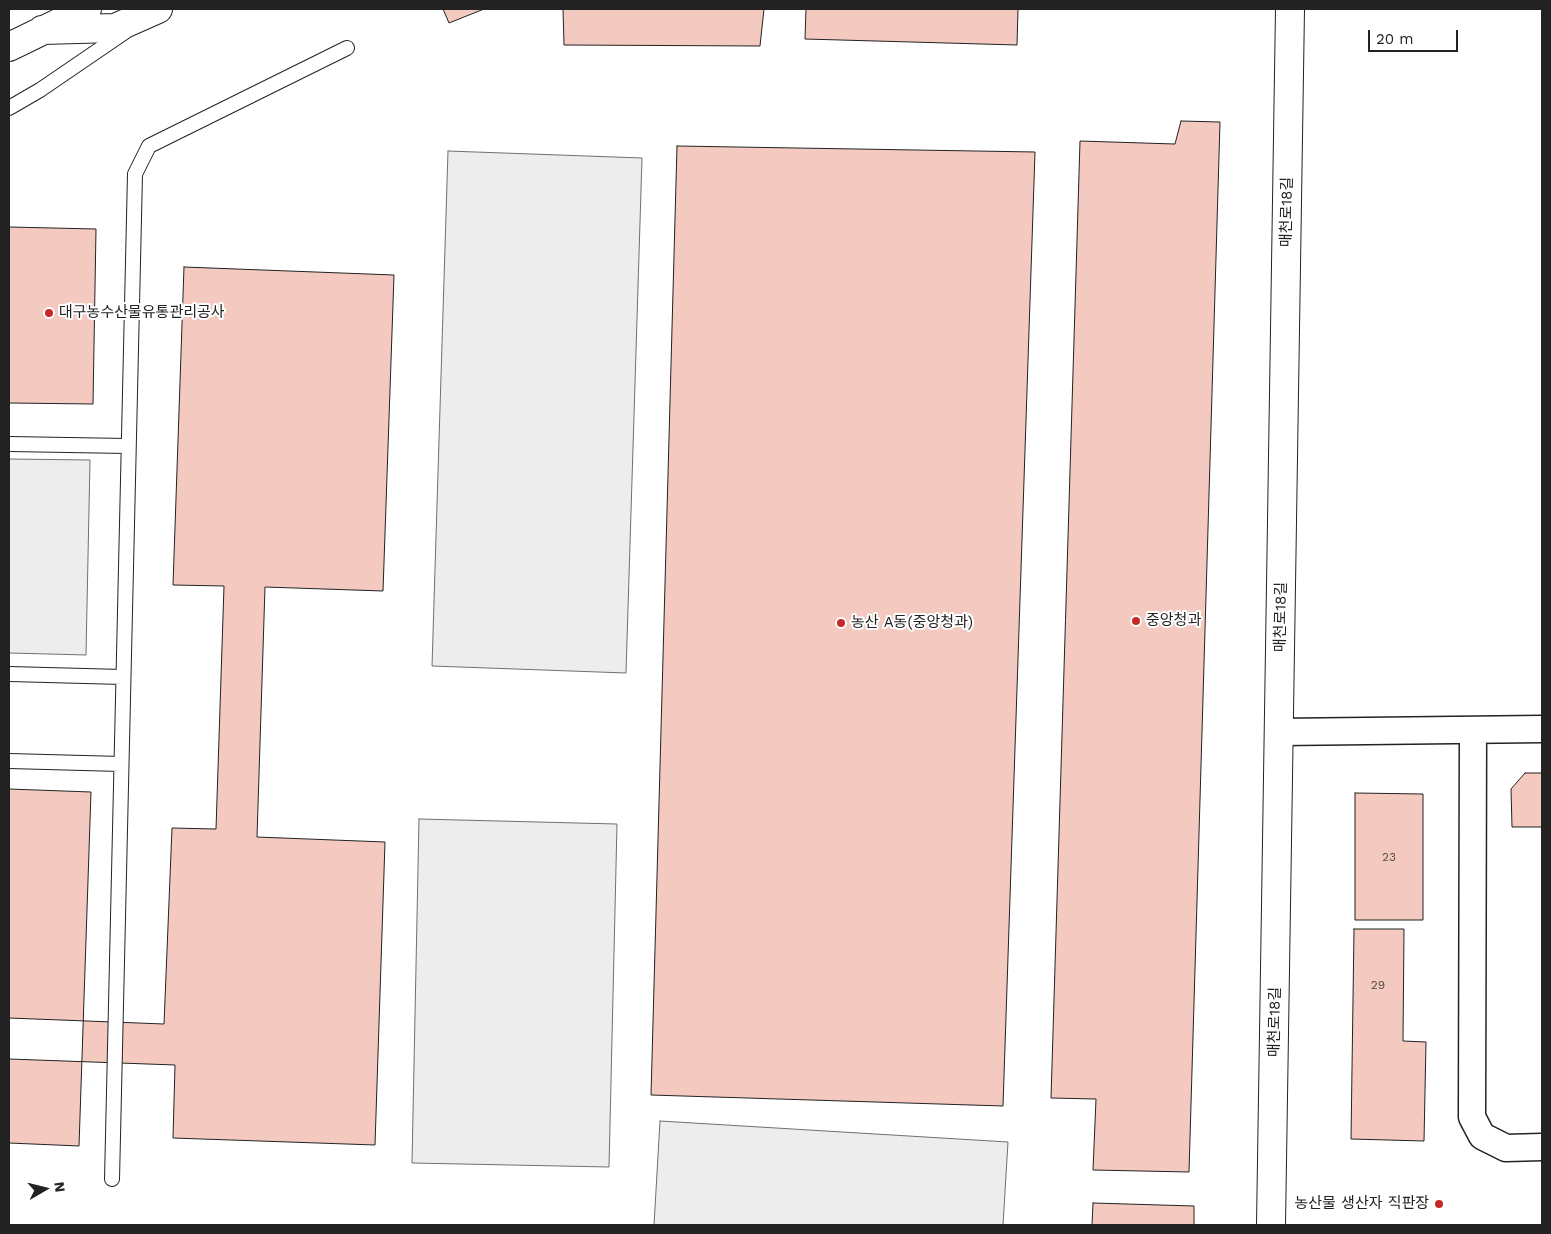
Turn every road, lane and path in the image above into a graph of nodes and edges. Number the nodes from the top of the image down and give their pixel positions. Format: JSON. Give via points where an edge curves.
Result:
{"nodes":[{"id":1,"x":87,"y":9,"type":"edge"},
{"id":2,"x":158,"y":9,"type":"edge"},
{"id":3,"x":1290,"y":9,"type":"edge"},
{"id":4,"x":42,"y":30,"type":"junction"},
{"id":5,"x":9,"y":47,"type":"edge"},
{"id":6,"x":347,"y":48,"type":"dead end"},
{"id":7,"x":9,"y":108,"type":"edge"},
{"id":8,"x":9,"y":444,"type":"edge"},
{"id":9,"x":127,"y":446,"type":"junction"},
{"id":10,"x":9,"y":674,"type":"edge"},
{"id":11,"x":123,"y":677,"type":"junction"},
{"id":12,"x":1542,"y":729,"type":"edge"},
{"id":13,"x":1473,"y":730,"type":"junction"},
{"id":14,"x":1279,"y":732,"type":"junction"},
{"id":15,"x":9,"y":761,"type":"edge"},
{"id":16,"x":121,"y":764,"type":"junction"},
{"id":17,"x":1542,"y":1147,"type":"edge"},
{"id":18,"x":112,"y":1178,"type":"dead end"},
{"id":19,"x":1271,"y":1225,"type":"edge"}],
"edges":[{"from":1,"to":4,"type":"main road"},
{"from":2,"to":4,"type":"main road","via":[[115,28]]},
{"from":2,"to":7,"type":"lane"},
{"from":3,"to":14,"type":"main road","name":"매천로18길"},
{"from":4,"to":5,"type":"main road"},
{"from":6,"to":9,"type":"lane","via":[[149,146],[135,174]]},
{"from":8,"to":9,"type":"lane"},
{"from":9,"to":11,"type":"lane"},
{"from":10,"to":11,"type":"lane"},
{"from":11,"to":16,"type":"lane"},
{"from":12,"to":13,"type":"street"},
{"from":13,"to":14,"type":"street"},
{"from":13,"to":17,"type":"street","via":[[1472,1117],[1482,1136],[1506,1148]]},
{"from":14,"to":19,"type":"main road","name":"매천로18길"},
{"from":15,"to":16,"type":"lane"},
{"from":16,"to":18,"type":"lane"}]}
